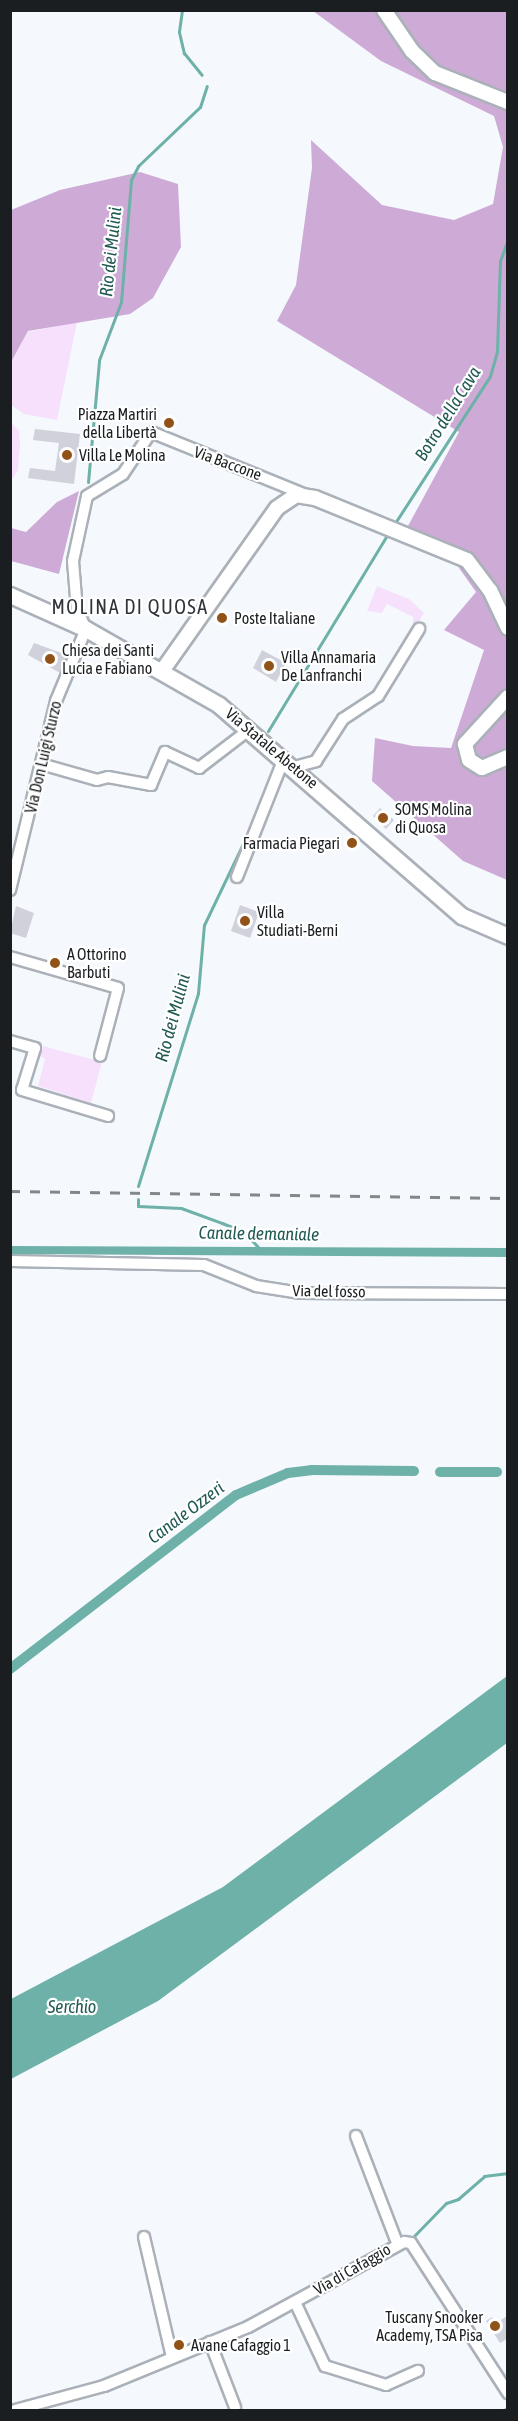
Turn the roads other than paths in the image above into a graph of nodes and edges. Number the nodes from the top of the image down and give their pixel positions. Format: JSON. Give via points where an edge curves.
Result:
{"nodes":[{"id":1,"x":384,"y":10,"type":"edge"},
{"id":2,"x":507,"y":102,"type":"edge"},
{"id":3,"x":304,"y":494,"type":"junction"},
{"id":4,"x":10,"y":595,"type":"edge"},
{"id":5,"x":507,"y":628,"type":"edge"},
{"id":6,"x":86,"y":629,"type":"junction"},
{"id":7,"x":419,"y":629,"type":"dead end"},
{"id":8,"x":162,"y":671,"type":"junction"},
{"id":9,"x":507,"y":697,"type":"edge"},
{"id":10,"x":250,"y":729,"type":"junction"},
{"id":11,"x":507,"y":757,"type":"edge"},
{"id":12,"x":289,"y":762,"type":"junction"},
{"id":13,"x":41,"y":764,"type":"junction"},
{"id":14,"x":16,"y":850,"type":"edge"},
{"id":15,"x":237,"y":877,"type":"dead end"},
{"id":16,"x":10,"y":890,"type":"edge"},
{"id":17,"x":507,"y":936,"type":"edge"},
{"id":18,"x":10,"y":957,"type":"edge"},
{"id":19,"x":10,"y":1041,"type":"edge"},
{"id":20,"x":100,"y":1056,"type":"dead end"},
{"id":21,"x":108,"y":1116,"type":"dead end"},
{"id":22,"x":10,"y":1261,"type":"edge"},
{"id":23,"x":507,"y":1294,"type":"edge"},
{"id":24,"x":356,"y":2136,"type":"dead end"},
{"id":25,"x":144,"y":2237,"type":"dead end"},
{"id":26,"x":397,"y":2243,"type":"junction"},
{"id":27,"x":295,"y":2302,"type":"junction"},
{"id":28,"x":210,"y":2342,"type":"junction"},
{"id":29,"x":172,"y":2357,"type":"junction"},
{"id":30,"x":417,"y":2371,"type":"dead end"},
{"id":31,"x":507,"y":2393,"type":"edge"},
{"id":32,"x":235,"y":2407,"type":"dead end"},
{"id":33,"x":15,"y":2410,"type":"edge"}],
"edges":[{"from":1,"to":2,"type":"street","via":[[412,51],[435,73]]},
{"from":3,"to":5,"type":"street","via":[[467,560],[490,590]]},
{"from":3,"to":6,"type":"street","name":"Via Baccone","via":[[151,432],[123,474],[87,496],[73,561],[77,610]]},
{"from":3,"to":8,"type":"street","via":[[290,496],[277,508]]},
{"from":4,"to":6,"type":"main road","name":"Via Statale Abetone"},
{"from":6,"to":8,"type":"main road","name":"Via Statale Abetone"},
{"from":6,"to":13,"type":"street","name":"Via Don Luigi Sturzo","via":[[60,687]]},
{"from":7,"to":12,"type":"street","via":[[378,696],[343,719],[316,761]]},
{"from":8,"to":10,"type":"main road","name":"Via Statale Abetone"},
{"from":9,"to":11,"type":"street","via":[[465,744],[469,760],[482,768]]},
{"from":10,"to":12,"type":"main road","name":"Via Statale Abetone"},
{"from":10,"to":13,"type":"street","via":[[199,768],[165,752],[151,785],[108,777],[97,780]]},
{"from":12,"to":15,"type":"street"},
{"from":12,"to":17,"type":"main road","name":"Via Statale Abetone","via":[[462,916]]},
{"from":13,"to":14,"type":"street","name":"Via Don Luigi Sturzo"},
{"from":14,"to":16,"type":"street","name":"Via Don Luigi Sturzo"},
{"from":18,"to":20,"type":"street","via":[[117,987]]},
{"from":19,"to":21,"type":"street","via":[[35,1048],[22,1090]]},
{"from":22,"to":23,"type":"street","name":"Via del fosso","via":[[204,1265],[256,1286],[300,1293]]},
{"from":24,"to":26,"type":"street"},
{"from":25,"to":29,"type":"street"},
{"from":26,"to":27,"type":"street","name":"Via di Cafaggio"},
{"from":26,"to":31,"type":"street","name":"Via di Cafaggio","via":[[411,2243]]},
{"from":27,"to":28,"type":"street","name":"Via di Cafaggio"},
{"from":27,"to":30,"type":"street","name":"Via di Cafaggio","via":[[325,2366],[386,2385]]},
{"from":28,"to":29,"type":"street","name":"Via di Cafaggio"},
{"from":28,"to":32,"type":"street"},
{"from":29,"to":33,"type":"street","name":"Via di Cafaggio","via":[[104,2386]]}]}
